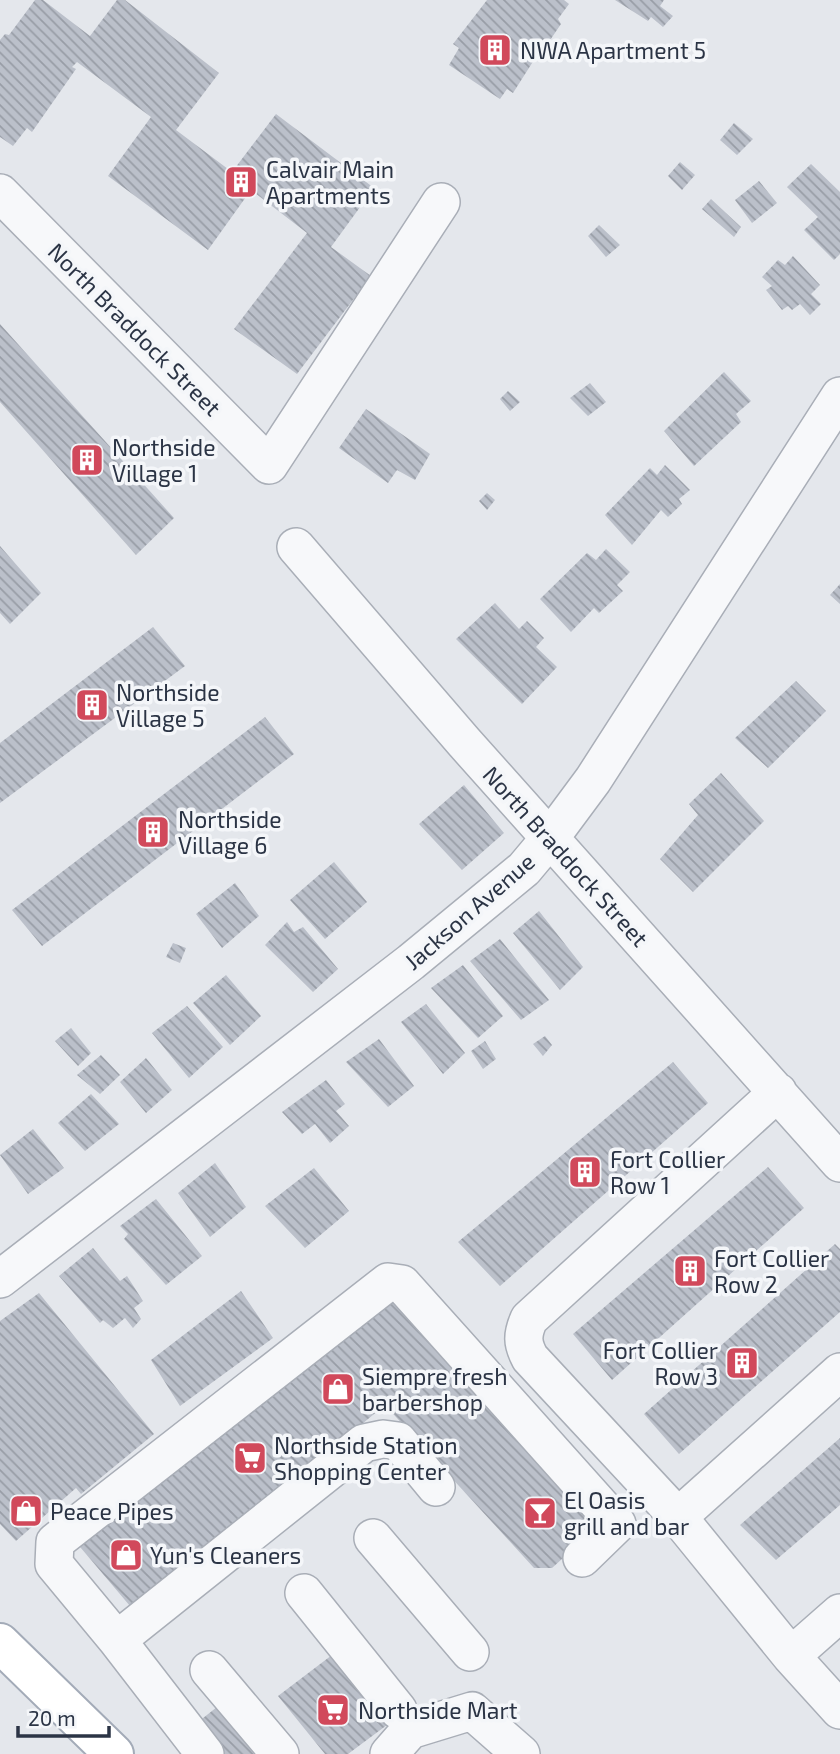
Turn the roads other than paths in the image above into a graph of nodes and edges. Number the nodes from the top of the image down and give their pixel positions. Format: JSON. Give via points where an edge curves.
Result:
{"nodes":[{"id":1,"x":0,"y":193,"type":"edge"},
{"id":2,"x":441,"y":202,"type":"dead end"},
{"id":3,"x":840,"y":396,"type":"edge"},
{"id":4,"x":296,"y":547,"type":"dead end"},
{"id":5,"x":550,"y":838,"type":"junction"},
{"id":6,"x":778,"y":1092,"type":"junction"},
{"id":7,"x":840,"y":1163,"type":"edge"},
{"id":8,"x":0,"y":1279,"type":"edge"},
{"id":9,"x":840,"y":1372,"type":"edge"},
{"id":10,"x":436,"y":1487,"type":"dead end"},
{"id":11,"x":678,"y":1517,"type":"junction"},
{"id":12,"x":373,"y":1538,"type":"dead end"},
{"id":13,"x":582,"y":1558,"type":"dead end"},
{"id":14,"x":304,"y":1593,"type":"dead end"},
{"id":15,"x":840,"y":1613,"type":"edge"},
{"id":16,"x":117,"y":1640,"type":"junction"},
{"id":17,"x":0,"y":1643,"type":"edge"},
{"id":18,"x":470,"y":1653,"type":"dead end"},
{"id":19,"x":791,"y":1656,"type":"junction"},
{"id":20,"x":209,"y":1670,"type":"dead end"},
{"id":21,"x":398,"y":1710,"type":"dead end"},
{"id":22,"x":840,"y":1710,"type":"edge"},
{"id":23,"x":114,"y":1754,"type":"edge"},
{"id":24,"x":205,"y":1754,"type":"edge"},
{"id":25,"x":280,"y":1754,"type":"edge"},
{"id":26,"x":389,"y":1754,"type":"edge"},
{"id":27,"x":521,"y":1754,"type":"edge"}],
"edges":[{"from":1,"to":2,"type":"street","name":"North Braddock Street","via":[[270,465]]},
{"from":3,"to":5,"type":"street","name":"Jackson Avenue","via":[[593,780]]},
{"from":4,"to":5,"type":"street","name":"North Braddock Street"},
{"from":5,"to":6,"type":"street","name":"North Braddock Street"},
{"from":5,"to":8,"type":"street","name":"Jackson Avenue","via":[[524,869],[411,962]]},
{"from":6,"to":7,"type":"street","name":"North Braddock Street"},
{"from":6,"to":11,"type":"street","via":[[528,1319],[522,1333],[530,1358]]},
{"from":9,"to":11,"type":"street"},
{"from":10,"to":16,"type":"street","via":[[398,1441],[383,1438],[364,1443]]},
{"from":11,"to":19,"type":"street"},
{"from":12,"to":18,"type":"street"},
{"from":13,"to":16,"type":"street","via":[[617,1524],[402,1284],[388,1282],[55,1542],[54,1564]]},
{"from":14,"to":21,"type":"street"},
{"from":15,"to":19,"type":"street"},
{"from":16,"to":24,"type":"street"},
{"from":17,"to":23,"type":"main road"},
{"from":19,"to":22,"type":"street"},
{"from":20,"to":25,"type":"street"},
{"from":26,"to":27,"type":"street","via":[[410,1730],[472,1711]]}]}
